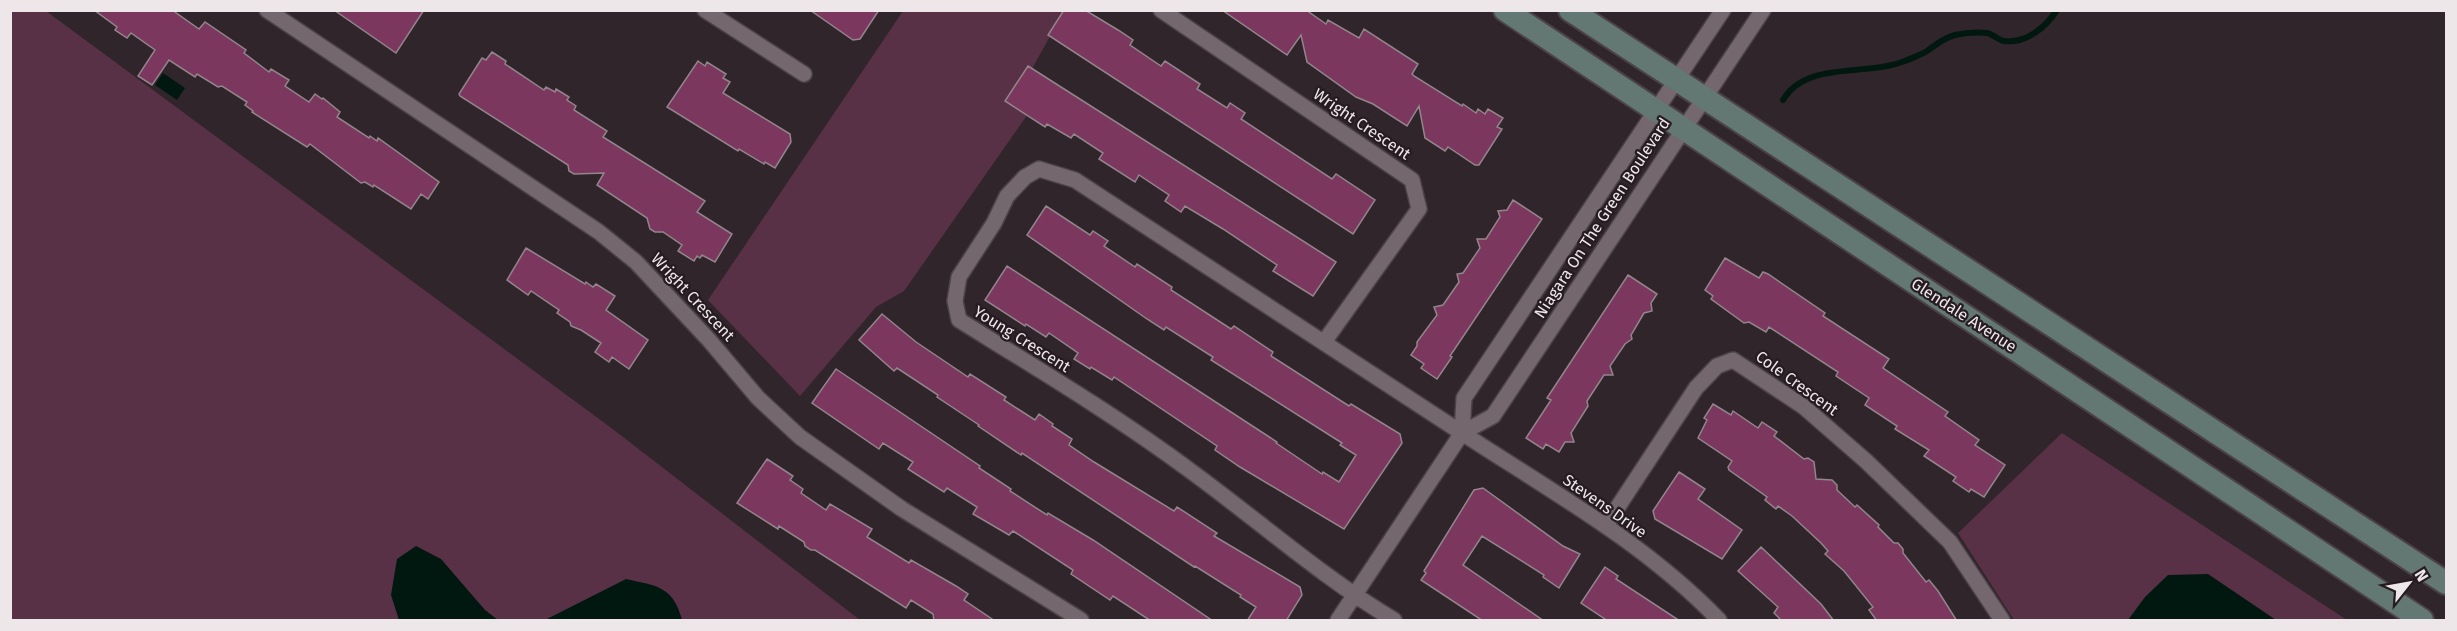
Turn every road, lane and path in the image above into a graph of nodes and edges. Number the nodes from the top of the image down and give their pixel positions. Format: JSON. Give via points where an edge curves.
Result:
{"nodes":[{"id":1,"x":267,"y":10,"type":"edge"},
{"id":2,"x":705,"y":10,"type":"edge"},
{"id":3,"x":1161,"y":10,"type":"edge"},
{"id":4,"x":1505,"y":10,"type":"edge"},
{"id":5,"x":1570,"y":10,"type":"edge"},
{"id":6,"x":1723,"y":10,"type":"edge"},
{"id":7,"x":1763,"y":10,"type":"edge"},
{"id":8,"x":804,"y":74,"type":"dead end"},
{"id":9,"x":1677,"y":80,"type":"junction"},
{"id":10,"x":1704,"y":98,"type":"junction"},
{"id":11,"x":1655,"y":111,"type":"junction"},
{"id":12,"x":1682,"y":129,"type":"junction"},
{"id":13,"x":1324,"y":342,"type":"junction"},
{"id":14,"x":1462,"y":433,"type":"junction"},
{"id":15,"x":1606,"y":525,"type":"junction"},
{"id":16,"x":2446,"y":583,"type":"edge"},
{"id":17,"x":1354,"y":596,"type":"junction"},
{"id":18,"x":2418,"y":618,"type":"edge"},
{"id":19,"x":1081,"y":621,"type":"edge"},
{"id":20,"x":1338,"y":621,"type":"edge"},
{"id":21,"x":1394,"y":621,"type":"edge"},
{"id":22,"x":1719,"y":621,"type":"edge"},
{"id":23,"x":2002,"y":621,"type":"edge"}],
"edges":[{"from":1,"to":19,"type":"street","name":"Wright Crescent","via":[[599,232],[636,262],[758,398],[800,437],[902,509]]},
{"from":2,"to":8,"type":"street"},
{"from":3,"to":13,"type":"street","name":"Wright Crescent","via":[[1412,180],[1419,209]]},
{"from":4,"to":11,"type":"main road","name":"Glendale Avenue"},
{"from":5,"to":9,"type":"main road"},
{"from":6,"to":9,"type":"street","name":"Niagara On The Green Boulevard"},
{"from":7,"to":10,"type":"street","name":"Niagara On The Green Boulevard"},
{"from":9,"to":10,"type":"main road"},
{"from":9,"to":11,"type":"street","name":"Niagara On The Green Boulevard"},
{"from":10,"to":12,"type":"street","name":"Niagara On The Green Boulevard"},
{"from":10,"to":16,"type":"main road"},
{"from":11,"to":12,"type":"main road","name":"Glendale Avenue"},
{"from":11,"to":14,"type":"street","name":"Niagara On The Green Boulevard","via":[[1464,398]]},
{"from":12,"to":14,"type":"street","name":"Niagara On The Green Boulevard","via":[[1493,416]]},
{"from":12,"to":18,"type":"main road","name":"Glendale Avenue"},
{"from":13,"to":14,"type":"street","name":"Young Crescent"},
{"from":13,"to":17,"type":"street","name":"Young Crescent","via":[[1075,180],[1039,169],[1007,196],[959,277],[955,301],[959,320],[1191,471]]},
{"from":14,"to":15,"type":"street","name":"Stevens Drive"},
{"from":14,"to":17,"type":"street","name":"Niagara On The Green Boulevard"},
{"from":15,"to":22,"type":"street","name":"Stevens Drive","via":[[1697,598]]},
{"from":15,"to":23,"type":"street","name":"Cole Crescent","via":[[1696,388],[1717,366],[1732,360],[1804,407],[1875,469],[1950,542]]},
{"from":17,"to":20,"type":"street","name":"Niagara On The Green Boulevard"},
{"from":17,"to":21,"type":"street"}]}
